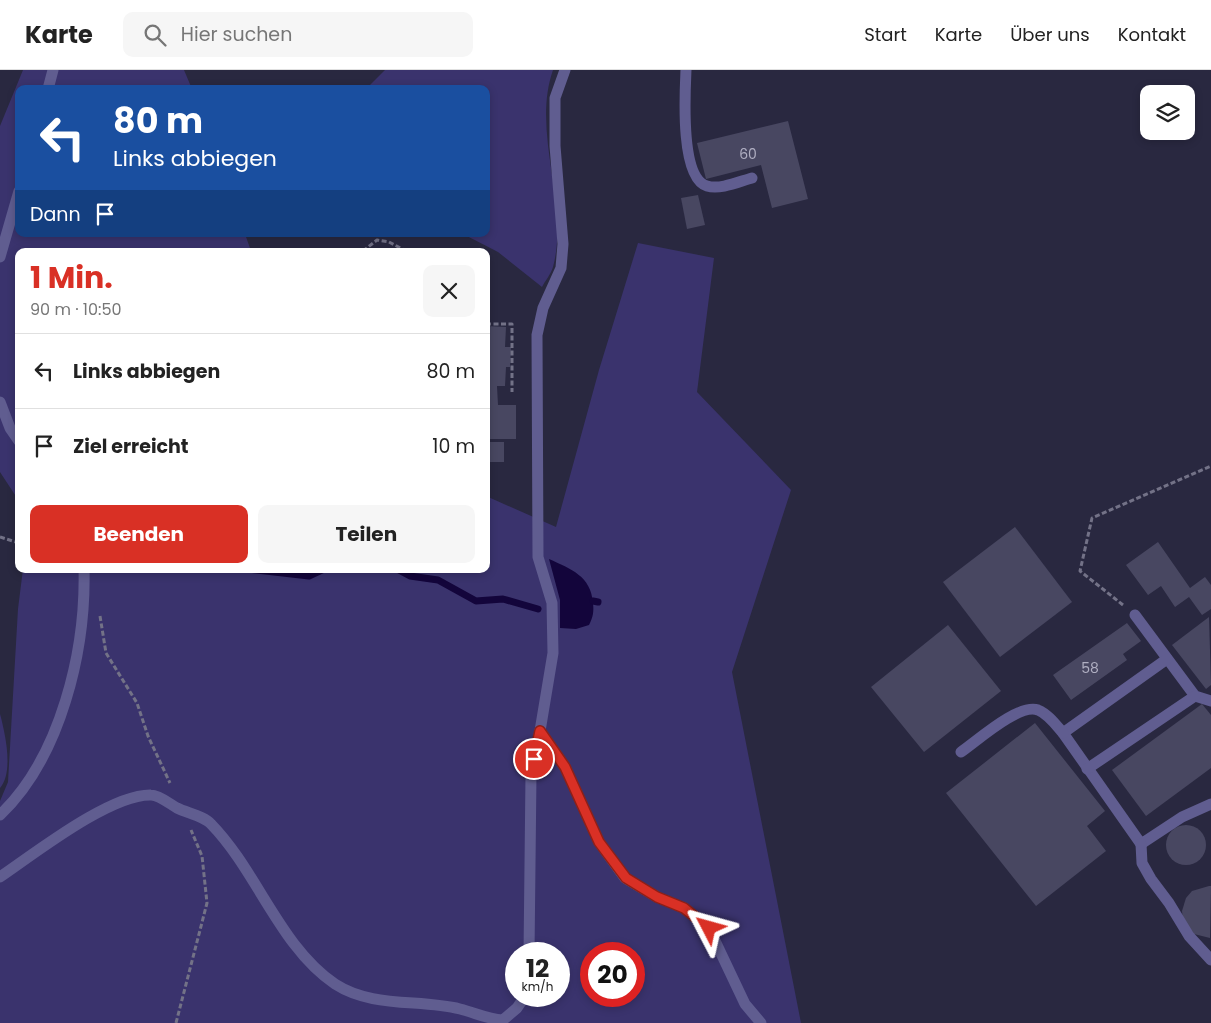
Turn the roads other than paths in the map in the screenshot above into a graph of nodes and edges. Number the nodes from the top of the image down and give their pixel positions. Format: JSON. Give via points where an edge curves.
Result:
{"nodes":[{"id":1,"x":53,"y":70,"type":"edge"},
{"id":2,"x":565,"y":70,"type":"edge"},
{"id":3,"x":686,"y":70,"type":"edge"},
{"id":4,"x":49,"y":85,"type":"edge"},
{"id":5,"x":752,"y":178,"type":"dead end"},
{"id":6,"x":15,"y":205,"type":"edge"},
{"id":7,"x":0,"y":257,"type":"edge"},
{"id":8,"x":0,"y":402,"type":"edge"},
{"id":9,"x":15,"y":435,"type":"edge"},
{"id":10,"x":84,"y":573,"type":"edge"},
{"id":11,"x":1135,"y":615,"type":"road end"},
{"id":12,"x":1168,"y":659,"type":"junction"},
{"id":13,"x":1195,"y":696,"type":"junction"},
{"id":14,"x":1211,"y":702,"type":"edge"},
{"id":15,"x":540,"y":731,"type":"junction"},
{"id":16,"x":1063,"y":733,"type":"junction"},
{"id":17,"x":962,"y":752,"type":"dead end"},
{"id":18,"x":1087,"y":768,"type":"junction"},
{"id":19,"x":1211,"y":804,"type":"edge"},
{"id":20,"x":0,"y":815,"type":"edge"},
{"id":21,"x":1140,"y":844,"type":"junction"},
{"id":22,"x":0,"y":878,"type":"edge"},
{"id":23,"x":529,"y":942,"type":"edge"},
{"id":24,"x":1211,"y":960,"type":"edge"},
{"id":25,"x":518,"y":1007,"type":"edge"},
{"id":26,"x":761,"y":1023,"type":"edge"}],
"edges":[{"from":1,"to":4,"type":"lane"},
{"from":2,"to":15,"type":"lane","via":[[555,98],[555,146],[563,244],[561,268],[543,308],[537,335],[538,558],[552,603],[553,653]]},
{"from":3,"to":5,"type":"lane","via":[[686,137],[696,178],[705,186],[717,187]]},
{"from":6,"to":7,"type":"lane"},
{"from":8,"to":9,"type":"lane"},
{"from":10,"to":20,"type":"lane","via":[[80,634],[66,698],[46,753],[11,805]]},
{"from":11,"to":12,"type":"lane"},
{"from":12,"to":13,"type":"lane"},
{"from":12,"to":16,"type":"lane"},
{"from":13,"to":14,"type":"lane"},
{"from":13,"to":18,"type":"lane"},
{"from":15,"to":23,"type":"lane","via":[[531,774]]},
{"from":15,"to":26,"type":"lane","via":[[565,767],[599,842],[609,856],[626,878],[657,897],[684,908],[709,928],[745,1004]]},
{"from":16,"to":17,"type":"lane","via":[[1043,713],[1036,709],[1027,710],[1012,715]]},
{"from":16,"to":18,"type":"lane"},
{"from":18,"to":21,"type":"lane"},
{"from":19,"to":21,"type":"lane","via":[[1182,817]]},
{"from":21,"to":24,"type":"lane","via":[[1142,863],[1151,879],[1189,936]]},
{"from":22,"to":25,"type":"lane","via":[[95,815],[128,798],[152,794],[210,822],[305,959],[336,984],[361,996],[460,1009],[488,1019],[504,1020]]}]}
